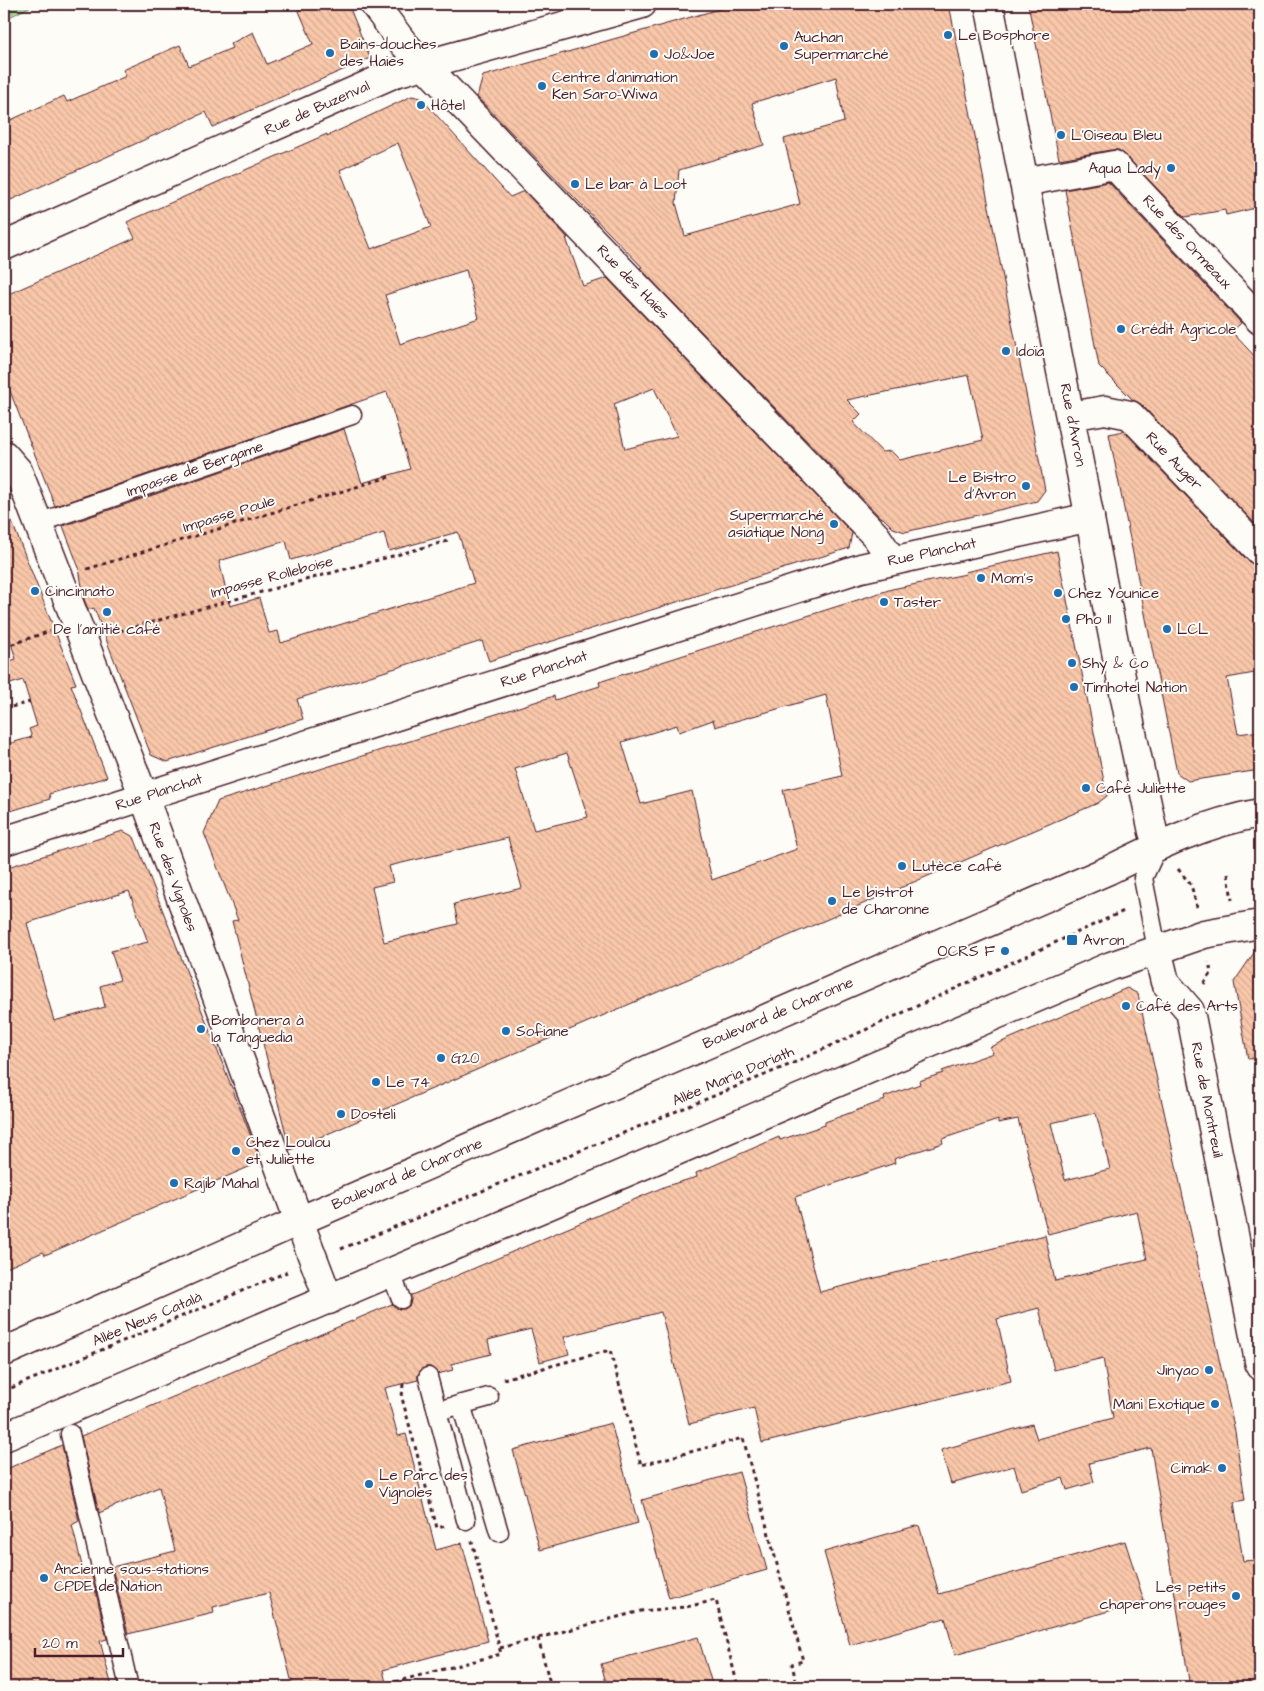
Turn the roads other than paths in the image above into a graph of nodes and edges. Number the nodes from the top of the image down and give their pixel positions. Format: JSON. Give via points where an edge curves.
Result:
{"nodes":[{"id":1,"x":374,"y":4,"type":"edge"},
{"id":2,"x":642,"y":4,"type":"edge"},
{"id":3,"x":989,"y":4,"type":"edge"},
{"id":4,"x":424,"y":65,"type":"junction"},
{"id":5,"x":1024,"y":182,"type":"junction"},
{"id":6,"x":4,"y":246,"type":"edge"},
{"id":7,"x":1260,"y":320,"type":"edge"},
{"id":8,"x":352,"y":415,"type":"dead end"},
{"id":9,"x":1071,"y":416,"type":"junction"},
{"id":10,"x":4,"y":455,"type":"edge"},
{"id":11,"x":1090,"y":516,"type":"junction"},
{"id":12,"x":38,"y":523,"type":"junction"},
{"id":13,"x":1260,"y":551,"type":"edge"},
{"id":14,"x":892,"y":560,"type":"junction"},
{"id":15,"x":144,"y":797,"type":"junction"},
{"id":16,"x":1260,"y":813,"type":"edge"},
{"id":17,"x":4,"y":842,"type":"edge"},
{"id":18,"x":1158,"y":845,"type":"junction"},
{"id":19,"x":1260,"y":924,"type":"edge"},
{"id":20,"x":1157,"y":949,"type":"junction"},
{"id":21,"x":299,"y":1221,"type":"junction"},
{"id":22,"x":391,"y":1273,"type":"junction"},
{"id":23,"x":401,"y":1299,"type":"dead end"},
{"id":24,"x":328,"y":1300,"type":"junction"},
{"id":25,"x":4,"y":1352,"type":"edge"},
{"id":26,"x":1260,"y":1366,"type":"edge"},
{"id":27,"x":428,"y":1377,"type":"dead end"},
{"id":28,"x":489,"y":1397,"type":"dead end"},
{"id":29,"x":461,"y":1404,"type":"junction"},
{"id":30,"x":437,"y":1411,"type":"junction"},
{"id":31,"x":70,"y":1434,"type":"dead end"},
{"id":32,"x":4,"y":1437,"type":"edge"},
{"id":33,"x":466,"y":1520,"type":"road end"},
{"id":34,"x":499,"y":1532,"type":"dead end"},
{"id":35,"x":129,"y":1687,"type":"edge"}],
"edges":[{"from":1,"to":4,"type":"street","name":"Rue des Haies"},
{"from":2,"to":4,"type":"street","name":"Rue de Buzenval"},
{"from":3,"to":5,"type":"street","name":"Rue d'Avron"},
{"from":4,"to":6,"type":"street","name":"Rue de Buzenval","via":[[395,73]]},
{"from":4,"to":14,"type":"street","name":"Rue des Haies","via":[[876,536]]},
{"from":5,"to":7,"type":"street","name":"Rue des Ormeaux","via":[[1114,165]]},
{"from":5,"to":9,"type":"street","name":"Rue d'Avron"},
{"from":8,"to":12,"type":"lane","name":"Impasse de Bergame"},
{"from":9,"to":11,"type":"street","name":"Rue d'Avron"},
{"from":9,"to":13,"type":"street","name":"Rue Auger","via":[[1105,410],[1130,415]]},
{"from":10,"to":12,"type":"street","name":"Rue des Vignoles","via":[[18,471]]},
{"from":11,"to":14,"type":"street","name":"Rue Planchat"},
{"from":11,"to":18,"type":"street","name":"Rue d'Avron","via":[[1131,728]]},
{"from":12,"to":15,"type":"street","name":"Rue des Vignoles"},
{"from":14,"to":15,"type":"street","name":"Rue Planchat"},
{"from":15,"to":17,"type":"street","name":"Rue Planchat"},
{"from":15,"to":21,"type":"street","name":"Rue des Vignoles"},
{"from":16,"to":18,"type":"street","name":"Boulevard de Charonne","via":[[1215,823]]},
{"from":18,"to":20,"type":"lane","name":"Rue de Montreuil","via":[[1143,878]]},
{"from":18,"to":21,"type":"street","name":"Boulevard de Charonne","via":[[1091,878]]},
{"from":19,"to":20,"type":"street","via":[[1204,934]]},
{"from":20,"to":22,"type":"street"},
{"from":20,"to":26,"type":"street","name":"Rue de Montreuil","via":[[1165,982],[1190,1011]]},
{"from":21,"to":24,"type":"street"},
{"from":21,"to":25,"type":"street","name":"Boulevard de Charonne"},
{"from":22,"to":23,"type":"lane"},
{"from":22,"to":24,"type":"street"},
{"from":24,"to":32,"type":"street"},
{"from":27,"to":30,"type":"lane"},
{"from":28,"to":29,"type":"lane"},
{"from":29,"to":30,"type":"lane"},
{"from":29,"to":34,"type":"lane"},
{"from":30,"to":33,"type":"lane"},
{"from":31,"to":35,"type":"lane"}]}
